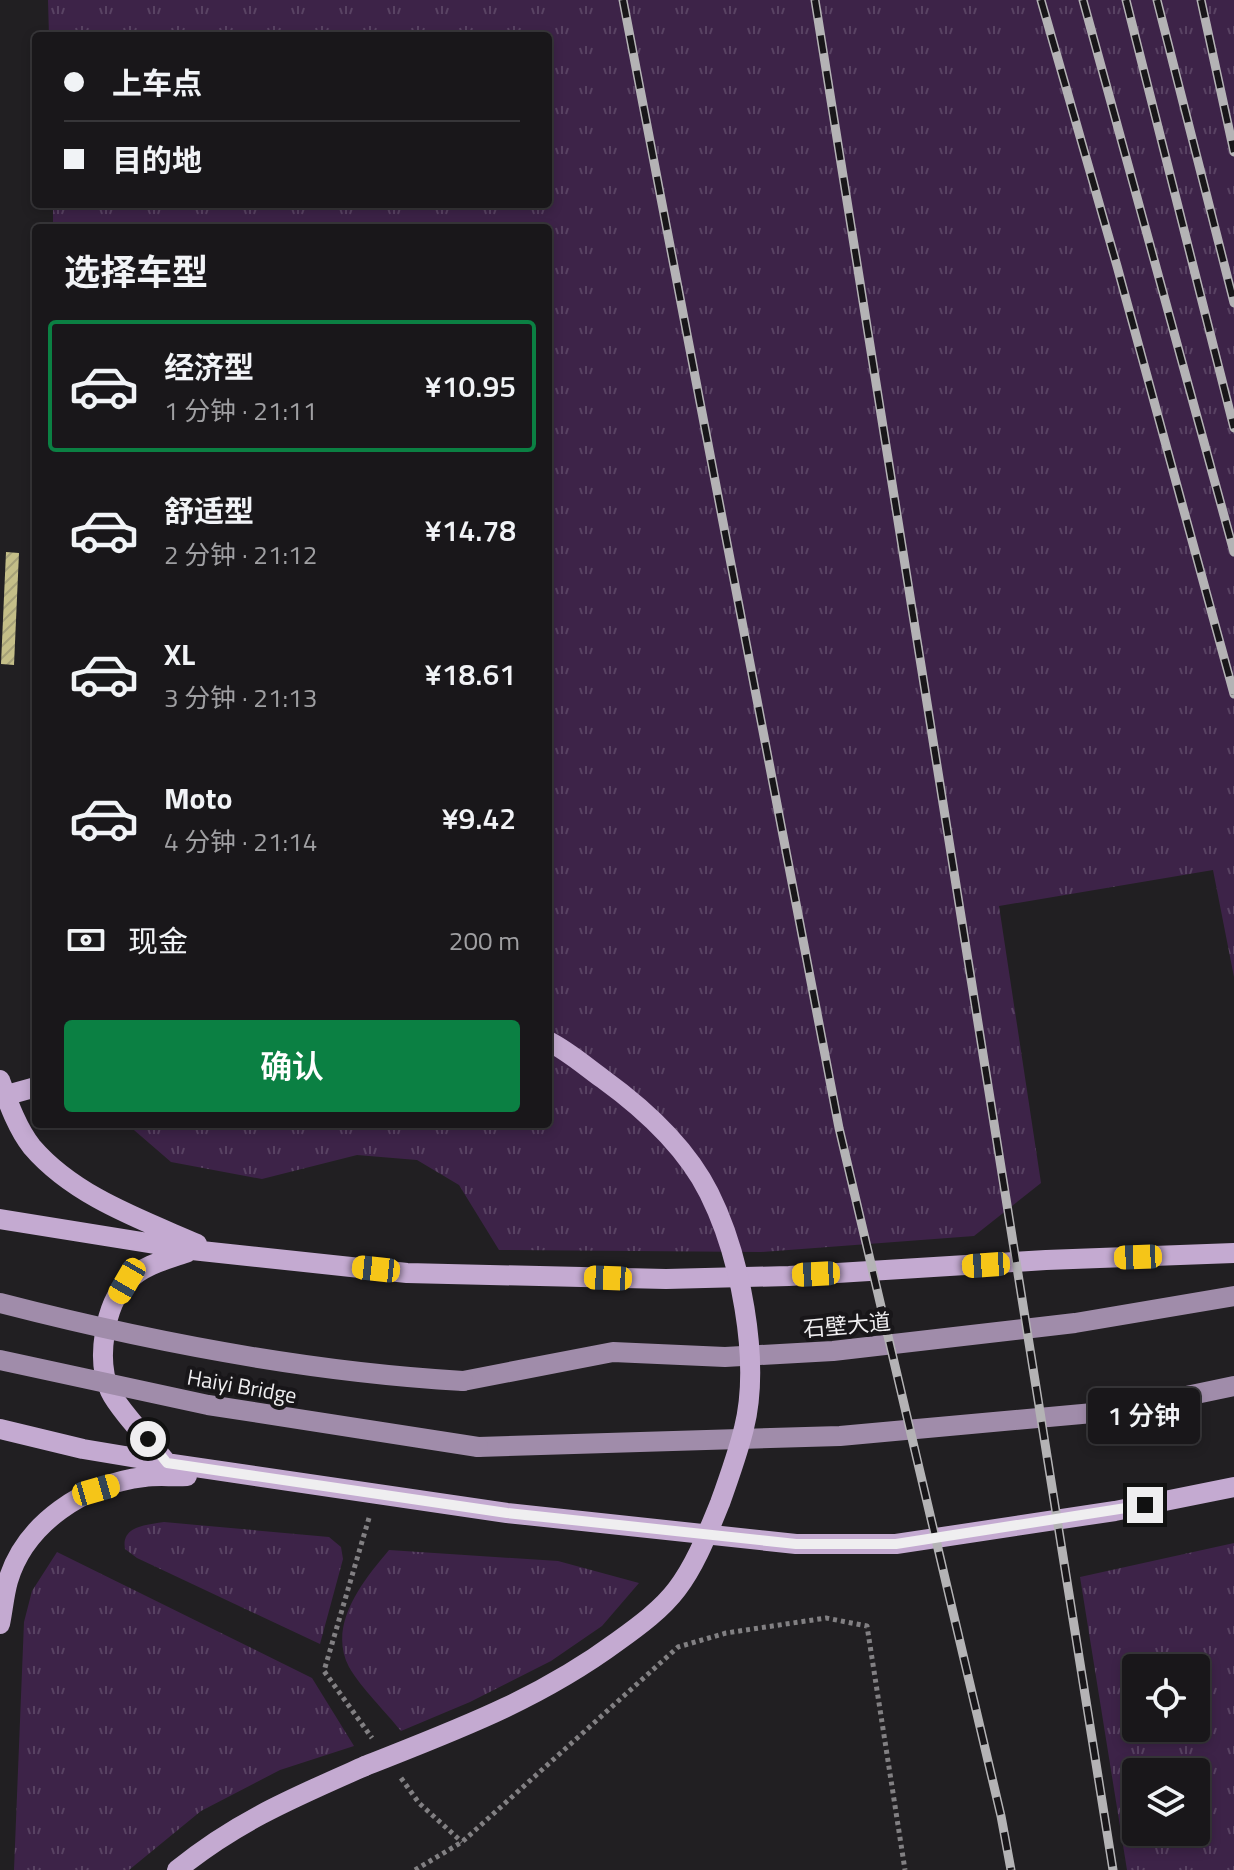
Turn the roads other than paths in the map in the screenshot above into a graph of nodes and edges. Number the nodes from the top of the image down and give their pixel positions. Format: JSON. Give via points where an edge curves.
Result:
{"nodes":[{"id":1,"x":552,"y":1044,"type":"edge"},
{"id":2,"x":0,"y":1080,"type":"edge"},
{"id":3,"x":32,"y":1088,"type":"edge"},
{"id":4,"x":0,"y":1097,"type":"edge"},
{"id":5,"x":0,"y":1219,"type":"edge"},
{"id":6,"x":192,"y":1250,"type":"junction"},
{"id":7,"x":219,"y":1253,"type":"junction"},
{"id":8,"x":1234,"y":1253,"type":"edge"},
{"id":9,"x":1234,"y":1296,"type":"edge"},
{"id":10,"x":0,"y":1303,"type":"edge"},
{"id":11,"x":0,"y":1360,"type":"edge"},
{"id":12,"x":463,"y":1381,"type":"joint"},
{"id":13,"x":1234,"y":1386,"type":"edge"},
{"id":14,"x":0,"y":1429,"type":"edge"},
{"id":15,"x":167,"y":1463,"type":"junction"},
{"id":16,"x":256,"y":1476,"type":"junction"},
{"id":17,"x":1234,"y":1487,"type":"edge"},
{"id":18,"x":0,"y":1624,"type":"edge"},
{"id":19,"x":177,"y":1870,"type":"edge"}],
"edges":[{"from":1,"to":19,"type":"main road","bridge":true,"via":[[632,1102],[674,1142],[709,1192],[734,1259],[746,1309],[750,1367],[745,1425],[704,1542],[677,1589],[640,1626],[587,1664],[529,1698],[253,1816]]},
{"from":2,"to":7,"type":"main road","via":[[32,1146],[75,1185],[108,1206]]},
{"from":3,"to":4,"type":"main road","bridge":true},
{"from":5,"to":6,"type":"main road"},
{"from":6,"to":7,"type":"main road"},
{"from":6,"to":15,"type":"main road","via":[[127,1281],[110,1312],[102,1366],[110,1392]]},
{"from":7,"to":8,"type":"main road","via":[[407,1273],[666,1279]]},
{"from":9,"to":12,"type":"street","name":"石壁大道","via":[[1075,1323],[833,1351],[725,1357],[613,1352]]},
{"from":10,"to":12,"type":"street","name":"Haiyi Bridge","bridge":true,"via":[[288,1362]]},
{"from":11,"to":13,"type":"street","name":"Haiyi Bridge","bridge":true,"via":[[208,1405],[478,1447],[840,1436],[1115,1411]]},
{"from":14,"to":15,"type":"main road"},
{"from":15,"to":16,"type":"main road"},
{"from":16,"to":17,"type":"main road","via":[[507,1513],[796,1544],[896,1544]]},
{"from":16,"to":18,"type":"main road","via":[[143,1477],[96,1490],[58,1509],[29,1540],[15,1566]]}]}
